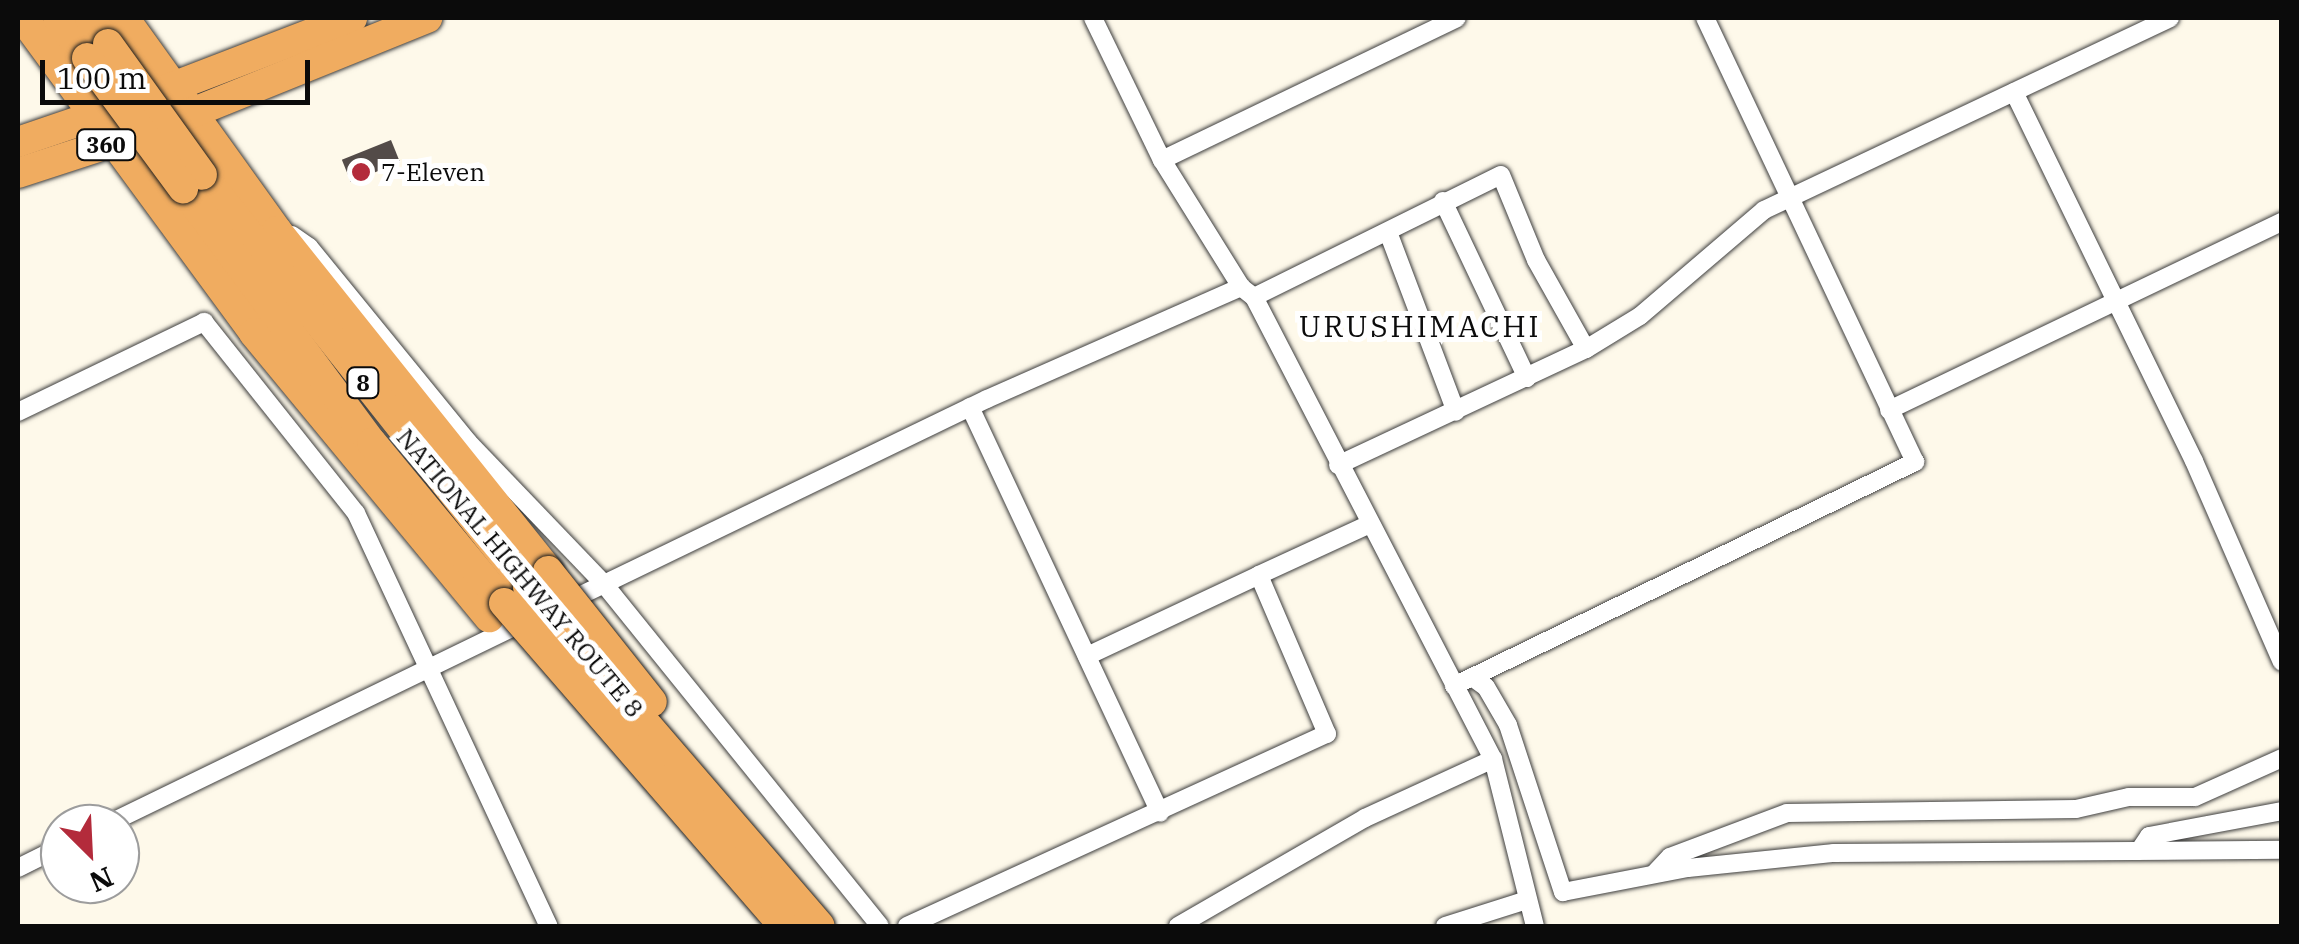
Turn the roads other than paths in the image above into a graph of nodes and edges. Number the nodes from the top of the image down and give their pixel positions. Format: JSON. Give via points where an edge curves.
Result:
{"nodes":[{"id":1,"x":23,"y":18,"type":"edge"},
{"id":2,"x":58,"y":18,"type":"edge"},
{"id":3,"x":90,"y":18,"type":"edge"},
{"id":4,"x":124,"y":18,"type":"edge"},
{"id":5,"x":352,"y":18,"type":"edge"},
{"id":6,"x":427,"y":18,"type":"edge"},
{"id":7,"x":1093,"y":18,"type":"edge"},
{"id":8,"x":1457,"y":18,"type":"edge"},
{"id":9,"x":1705,"y":18,"type":"edge"},
{"id":10,"x":2170,"y":18,"type":"edge"},
{"id":11,"x":18,"y":31,"type":"edge"},
{"id":12,"x":97,"y":51,"type":"junction"},
{"id":13,"x":55,"y":65,"type":"junction"},
{"id":14,"x":172,"y":88,"type":"junction"},
{"id":15,"x":2014,"y":92,"type":"junction"},
{"id":16,"x":193,"y":113,"type":"junction"},
{"id":17,"x":92,"y":117,"type":"junction"},
{"id":18,"x":18,"y":142,"type":"edge"},
{"id":19,"x":112,"y":143,"type":"junction"},
{"id":20,"x":1162,"y":160,"type":"junction"},
{"id":21,"x":18,"y":174,"type":"edge"},
{"id":22,"x":1790,"y":196,"type":"junction"},
{"id":23,"x":1444,"y":201,"type":"junction"},
{"id":24,"x":267,"y":217,"type":"junction"},
{"id":25,"x":2282,"y":222,"type":"edge"},
{"id":26,"x":1388,"y":232,"type":"junction"},
{"id":27,"x":1247,"y":292,"type":"junction"},
{"id":28,"x":2114,"y":302,"type":"junction"},
{"id":29,"x":1586,"y":350,"type":"junction"},
{"id":30,"x":1527,"y":378,"type":"junction"},
{"id":31,"x":970,"y":407,"type":"junction"},
{"id":32,"x":1889,"y":410,"type":"junction"},
{"id":33,"x":18,"y":412,"type":"edge"},
{"id":34,"x":1456,"y":412,"type":"junction"},
{"id":35,"x":1338,"y":465,"type":"junction"},
{"id":36,"x":1370,"y":524,"type":"junction"},
{"id":37,"x":1259,"y":575,"type":"junction"},
{"id":38,"x":604,"y":584,"type":"junction"},
{"id":39,"x":517,"y":594,"type":"junction"},
{"id":40,"x":1087,"y":656,"type":"junction"},
{"id":41,"x":2282,"y":662,"type":"edge"},
{"id":42,"x":428,"y":668,"type":"junction"},
{"id":43,"x":1463,"y":682,"type":"junction"},
{"id":44,"x":2282,"y":758,"type":"edge"},
{"id":45,"x":1494,"y":759,"type":"junction"},
{"id":46,"x":140,"y":808,"type":"edge"},
{"id":47,"x":2282,"y":811,"type":"edge"},
{"id":48,"x":1160,"y":813,"type":"junction"},
{"id":49,"x":726,"y":839,"type":"junction"},
{"id":50,"x":2282,"y":850,"type":"edge"},
{"id":51,"x":2138,"y":851,"type":"junction"},
{"id":52,"x":1656,"y":874,"type":"junction"},
{"id":53,"x":1531,"y":914,"type":"edge"},
{"id":54,"x":549,"y":926,"type":"edge"},
{"id":55,"x":784,"y":926,"type":"edge"},
{"id":56,"x":820,"y":926,"type":"edge"},
{"id":57,"x":880,"y":926,"type":"edge"},
{"id":58,"x":906,"y":926,"type":"edge"},
{"id":59,"x":1178,"y":926,"type":"edge"},
{"id":60,"x":1445,"y":926,"type":"edge"}],
"edges":[{"from":1,"to":13,"type":"highway"},
{"from":2,"to":12,"type":"highway","name":"NATIONAL HIGHWAY ROUTE 8","number":"8"},
{"from":3,"to":12,"type":"highway","name":"NATIONAL HIGHWAY ROUTE 8","number":"8"},
{"from":4,"to":14,"type":"highway"},
{"from":5,"to":14,"type":"highway","number":"360"},
{"from":6,"to":16,"type":"highway","number":"360"},
{"from":7,"to":20,"type":"street"},
{"from":8,"to":20,"type":"street"},
{"from":9,"to":22,"type":"street"},
{"from":10,"to":15,"type":"street"},
{"from":11,"to":13,"type":"street"},
{"from":12,"to":39,"type":"highway","name":"NATIONAL HIGHWAY ROUTE 8","number":"8","bridge":true,"via":[[372,443]]},
{"from":13,"to":17,"type":"highway"},
{"from":14,"to":16,"type":"highway"},
{"from":14,"to":17,"type":"highway","number":"360"},
{"from":15,"to":22,"type":"street"},
{"from":15,"to":28,"type":"street"},
{"from":16,"to":19,"type":"highway","number":"360"},
{"from":16,"to":24,"type":"highway"},
{"from":17,"to":18,"type":"highway","number":"360"},
{"from":17,"to":19,"type":"highway"},
{"from":19,"to":21,"type":"highway","number":"360"},
{"from":19,"to":39,"type":"highway","via":[[427,548]]},
{"from":20,"to":27,"type":"street"},
{"from":22,"to":29,"type":"street","via":[[1764,210],[1640,316]]},
{"from":22,"to":32,"type":"street"},
{"from":23,"to":26,"type":"street"},
{"from":23,"to":29,"type":"street","via":[[1501,175],[1536,260]]},
{"from":23,"to":30,"type":"street"},
{"from":24,"to":38,"type":"street","via":[[309,247],[468,442]]},
{"from":24,"to":39,"type":"highway"},
{"from":25,"to":28,"type":"street"},
{"from":26,"to":27,"type":"street"},
{"from":26,"to":34,"type":"street"},
{"from":27,"to":31,"type":"street"},
{"from":27,"to":35,"type":"street"},
{"from":28,"to":32,"type":"street"},
{"from":28,"to":41,"type":"street","via":[[2194,461]]},
{"from":29,"to":30,"type":"street"},
{"from":30,"to":34,"type":"street"},
{"from":31,"to":38,"type":"street"},
{"from":31,"to":40,"type":"street"},
{"from":32,"to":43,"type":"street","via":[[1914,462]]},
{"from":33,"to":42,"type":"street","via":[[204,322],[356,514]]},
{"from":34,"to":35,"type":"street"},
{"from":35,"to":36,"type":"street"},
{"from":36,"to":37,"type":"street"},
{"from":36,"to":43,"type":"street"},
{"from":37,"to":40,"type":"street"},
{"from":37,"to":48,"type":"street","via":[[1327,734]]},
{"from":38,"to":42,"type":"street"},
{"from":38,"to":57,"type":"street"},
{"from":39,"to":49,"type":"highway","name":"NATIONAL HIGHWAY ROUTE 8","number":"8","bridge":true},
{"from":39,"to":49,"type":"highway","bridge":true,"via":[[709,774]]},
{"from":40,"to":48,"type":"street"},
{"from":42,"to":46,"type":"street"},
{"from":42,"to":54,"type":"street"},
{"from":43,"to":45,"type":"street"},
{"from":43,"to":52,"type":"street","via":[[1486,687],[1508,725],[1563,892]]},
{"from":44,"to":52,"type":"street","via":[[2195,798],[2128,797],[2076,809],[1787,812],[1670,858]]},
{"from":45,"to":53,"type":"street"},
{"from":45,"to":59,"type":"street","via":[[1365,818]]},
{"from":47,"to":51,"type":"street","via":[[2149,836]]},
{"from":48,"to":58,"type":"street"},
{"from":49,"to":55,"type":"highway","name":"NATIONAL HIGHWAY ROUTE 8","number":"8","bridge":true},
{"from":49,"to":56,"type":"highway","name":"NATIONAL HIGHWAY ROUTE 8","number":"8","bridge":true},
{"from":50,"to":51,"type":"street"},
{"from":51,"to":52,"type":"street","via":[[1834,853]]},
{"from":53,"to":60,"type":"street"}]}
